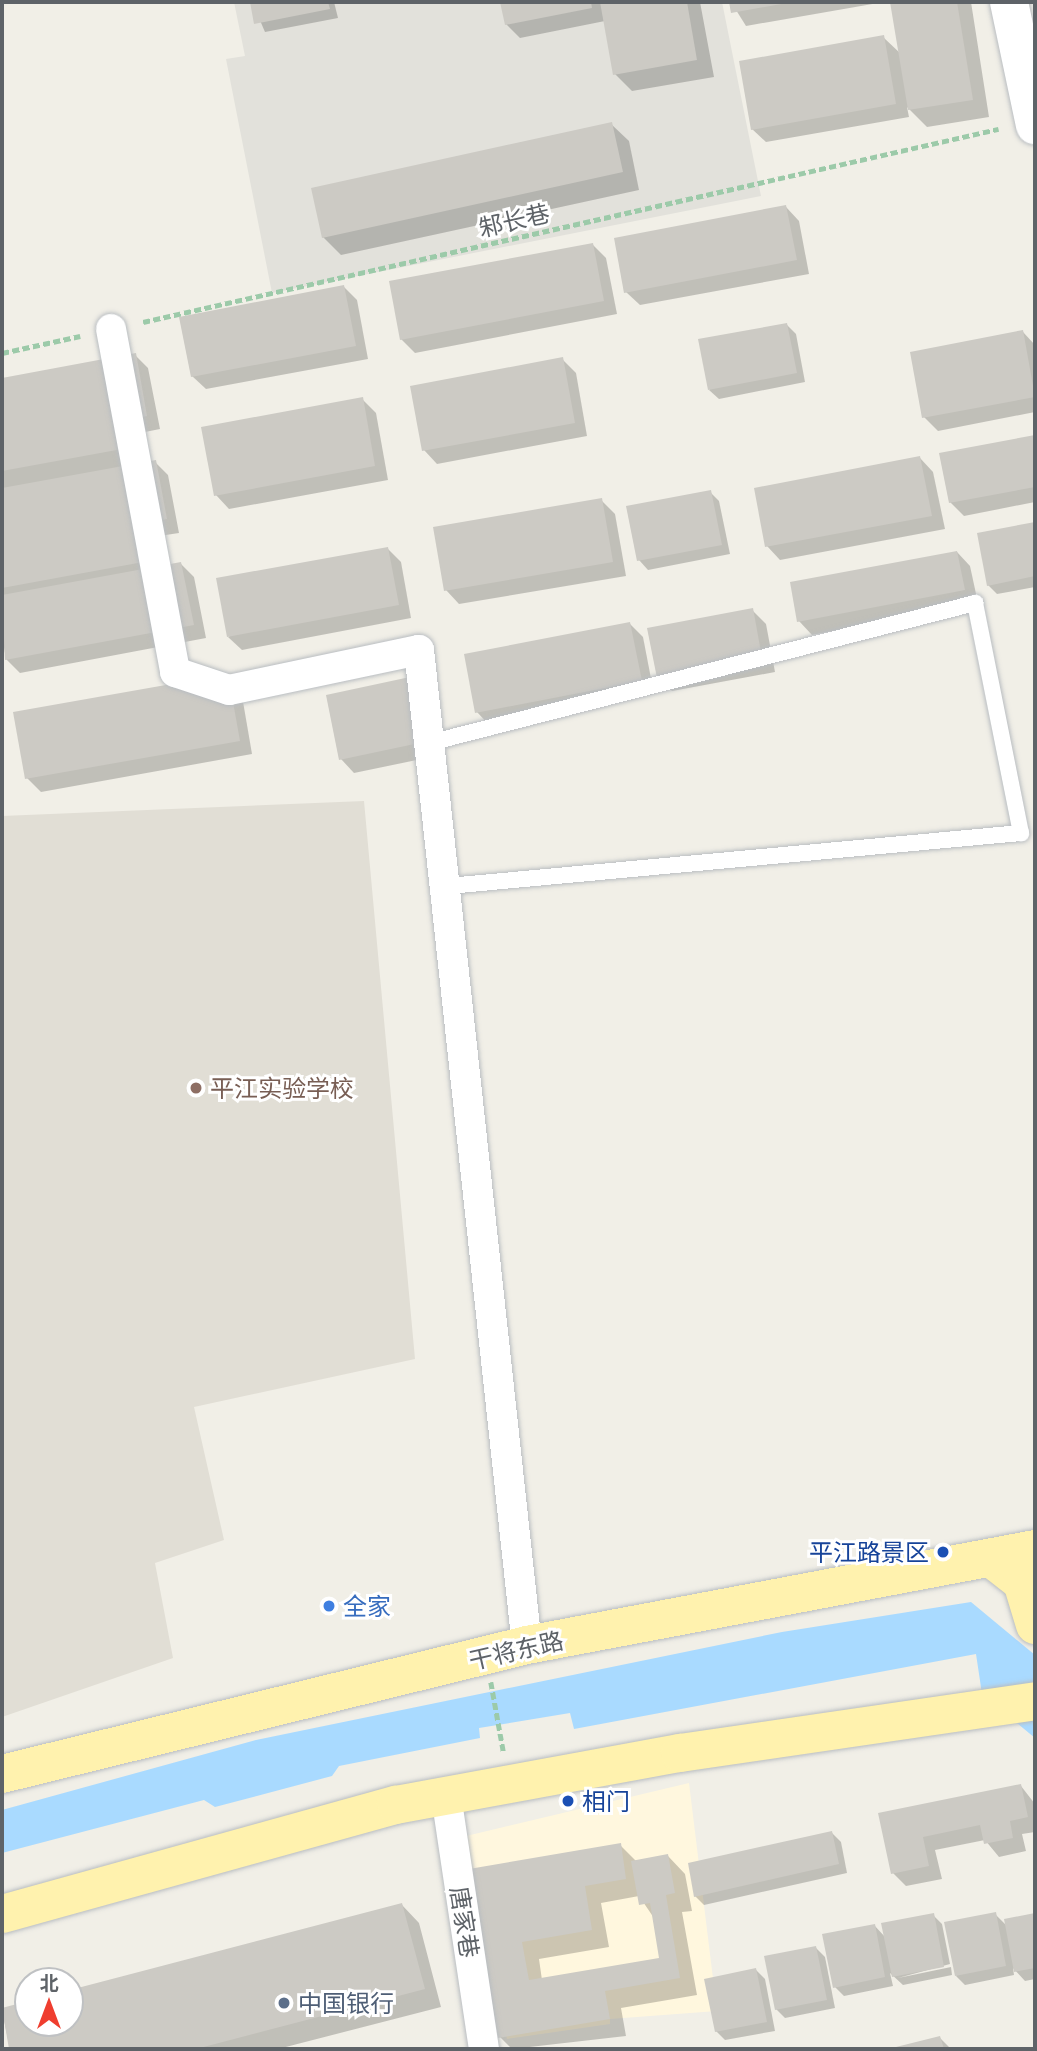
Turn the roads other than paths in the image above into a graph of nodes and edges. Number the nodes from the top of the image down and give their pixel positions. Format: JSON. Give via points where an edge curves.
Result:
{"nodes":[{"id":1,"x":1009,"y":2,"type":"edge"},
{"id":2,"x":1027,"y":46,"type":"edge"},
{"id":3,"x":1035,"y":123,"type":"edge"},
{"id":4,"x":111,"y":329,"type":"road end"},
{"id":5,"x":433,"y":743,"type":"junction"},
{"id":6,"x":449,"y":886,"type":"junction"},
{"id":7,"x":1035,"y":1549,"type":"edge"},
{"id":8,"x":991,"y":1558,"type":"junction"},
{"id":9,"x":1035,"y":1625,"type":"edge"},
{"id":10,"x":527,"y":1645,"type":"junction"},
{"id":11,"x":1032,"y":1698,"type":"edge"},
{"id":12,"x":2,"y":1774,"type":"edge"},
{"id":13,"x":446,"y":1795,"type":"junction"},
{"id":14,"x":2,"y":1914,"type":"edge"},
{"id":15,"x":484,"y":2049,"type":"edge"}],
"edges":[{"from":1,"to":2,"type":"street"},
{"from":2,"to":3,"type":"street"},
{"from":4,"to":5,"type":"street","via":[[176,672],[229,690],[419,650]]},
{"from":5,"to":6,"type":"street"},
{"from":5,"to":6,"type":"lane","via":[[975,603],[1021,833]]},
{"from":6,"to":10,"type":"street"},
{"from":7,"to":8,"type":"main road","name":"干将东路"},
{"from":8,"to":9,"type":"main road","via":[[1022,1582]]},
{"from":8,"to":10,"type":"main road","name":"干将东路"},
{"from":10,"to":12,"type":"main road","name":"干将东路"},
{"from":11,"to":13,"type":"main road"},
{"from":13,"to":14,"type":"main road","via":[[317,1823]]},
{"from":13,"to":15,"type":"street","name":"唐家巷"}]}
